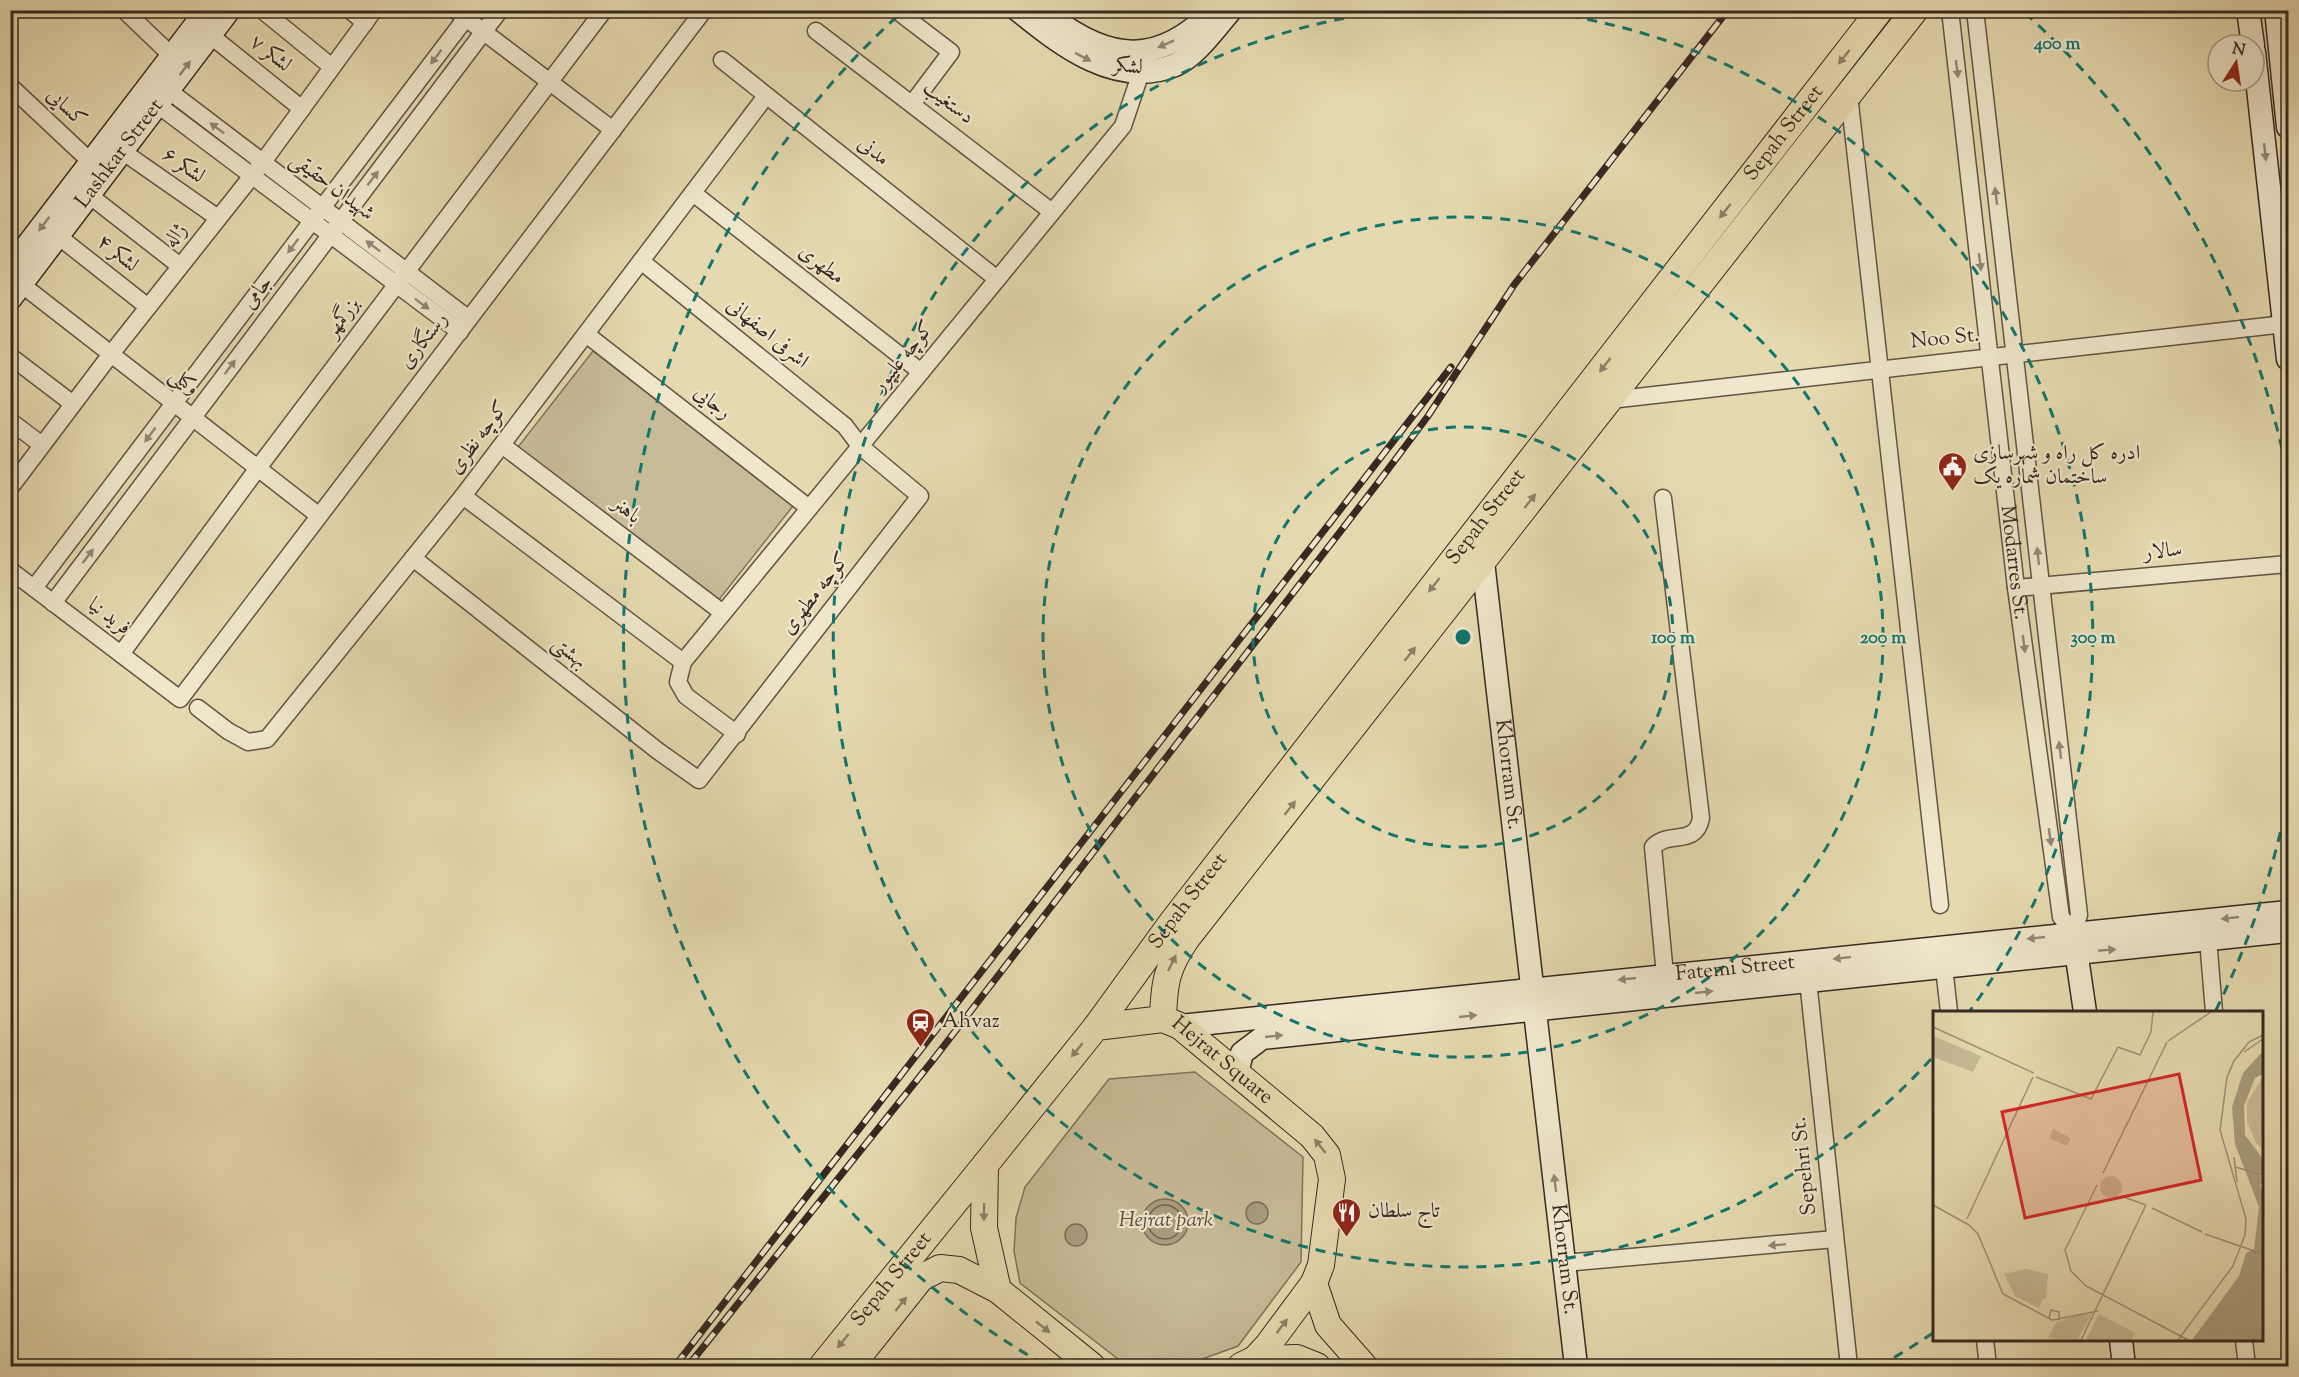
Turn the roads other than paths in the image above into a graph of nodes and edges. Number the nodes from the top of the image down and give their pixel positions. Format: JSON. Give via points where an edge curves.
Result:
{"nodes":[{"id":1,"x":124,"y":10,"type":"edge"},
{"id":2,"x":207,"y":10,"type":"edge"},
{"id":3,"x":229,"y":10,"type":"edge"},
{"id":4,"x":262,"y":10,"type":"edge"},
{"id":5,"x":350,"y":10,"type":"edge"},
{"id":6,"x":500,"y":10,"type":"edge"},
{"id":7,"x":604,"y":10,"type":"edge"},
{"id":8,"x":704,"y":10,"type":"edge"},
{"id":9,"x":896,"y":10,"type":"edge"},
{"id":10,"x":1018,"y":10,"type":"edge"},
{"id":11,"x":1042,"y":10,"type":"edge"},
{"id":12,"x":1213,"y":10,"type":"edge"},
{"id":13,"x":1231,"y":10,"type":"edge"},
{"id":14,"x":1880,"y":10,"type":"edge"},
{"id":15,"x":1915,"y":10,"type":"edge"},
{"id":16,"x":1950,"y":10,"type":"edge"},
{"id":17,"x":1975,"y":10,"type":"edge"},
{"id":18,"x":2248,"y":10,"type":"edge"},
{"id":19,"x":2276,"y":10,"type":"edge"},
{"id":20,"x":464,"y":13,"type":"edge"},
{"id":21,"x":369,"y":17,"type":"edge"},
{"id":22,"x":816,"y":30,"type":"dead end"},
{"id":23,"x":484,"y":32,"type":"junction"},
{"id":24,"x":2251,"y":33,"type":"edge"},
{"id":25,"x":210,"y":35,"type":"junction"},
{"id":26,"x":172,"y":56,"type":"junction"},
{"id":27,"x":722,"y":60,"type":"dead end"},
{"id":28,"x":332,"y":67,"type":"junction"},
{"id":29,"x":1141,"y":72,"type":"junction"},
{"id":30,"x":550,"y":82,"type":"junction"},
{"id":31,"x":10,"y":86,"type":"edge"},
{"id":32,"x":2258,"y":93,"type":"edge"},
{"id":33,"x":1849,"y":95,"type":"junction"},
{"id":34,"x":766,"y":96,"type":"junction"},
{"id":35,"x":163,"y":97,"type":"junction"},
{"id":36,"x":912,"y":104,"type":"junction"},
{"id":37,"x":302,"y":109,"type":"junction"},
{"id":38,"x":2288,"y":125,"type":"edge"},
{"id":39,"x":2262,"y":126,"type":"junction"},
{"id":40,"x":613,"y":130,"type":"junction"},
{"id":41,"x":122,"y":151,"type":"junction"},
{"id":42,"x":91,"y":162,"type":"junction"},
{"id":43,"x":258,"y":168,"type":"junction"},
{"id":44,"x":693,"y":193,"type":"junction"},
{"id":45,"x":89,"y":195,"type":"junction"},
{"id":46,"x":1052,"y":212,"type":"junction"},
{"id":47,"x":318,"y":214,"type":"junction"},
{"id":48,"x":218,"y":218,"type":"junction"},
{"id":49,"x":336,"y":228,"type":"junction"},
{"id":50,"x":58,"y":236,"type":"junction"},
{"id":51,"x":641,"y":261,"type":"junction"},
{"id":52,"x":180,"y":266,"type":"junction"},
{"id":53,"x":402,"y":278,"type":"junction"},
{"id":54,"x":997,"y":279,"type":"junction"},
{"id":55,"x":14,"y":284,"type":"edge"},
{"id":56,"x":148,"y":307,"type":"junction"},
{"id":57,"x":2285,"y":324,"type":"junction"},
{"id":58,"x":465,"y":325,"type":"junction"},
{"id":59,"x":586,"y":334,"type":"junction"},
{"id":60,"x":111,"y":354,"type":"junction"},
{"id":61,"x":2015,"y":354,"type":"junction"},
{"id":62,"x":10,"y":356,"type":"edge"},
{"id":63,"x":1991,"y":357,"type":"junction"},
{"id":64,"x":2289,"y":359,"type":"edge"},
{"id":65,"x":1881,"y":369,"type":"junction"},
{"id":66,"x":921,"y":372,"type":"junction"},
{"id":67,"x":1610,"y":400,"type":"junction"},
{"id":68,"x":73,"y":404,"type":"junction"},
{"id":69,"x":175,"y":404,"type":"junction"},
{"id":70,"x":192,"y":417,"type":"junction"},
{"id":71,"x":10,"y":421,"type":"edge"},
{"id":72,"x":42,"y":445,"type":"junction"},
{"id":73,"x":502,"y":445,"type":"junction"},
{"id":74,"x":861,"y":446,"type":"junction"},
{"id":75,"x":258,"y":468,"type":"junction"},
{"id":76,"x":10,"y":488,"type":"edge"},
{"id":77,"x":463,"y":496,"type":"junction"},
{"id":78,"x":1663,"y":498,"type":"dead end"},
{"id":79,"x":809,"y":508,"type":"junction"},
{"id":80,"x":318,"y":515,"type":"junction"},
{"id":81,"x":412,"y":558,"type":"junction"},
{"id":82,"x":1483,"y":561,"type":"junction"},
{"id":83,"x":2289,"y":564,"type":"edge"},
{"id":84,"x":10,"y":570,"type":"edge"},
{"id":85,"x":2041,"y":585,"type":"junction"},
{"id":86,"x":34,"y":588,"type":"junction"},
{"id":87,"x":2016,"y":588,"type":"junction"},
{"id":88,"x":53,"y":603,"type":"junction"},
{"id":89,"x":723,"y":613,"type":"junction"},
{"id":90,"x":121,"y":654,"type":"junction"},
{"id":91,"x":683,"y":662,"type":"junction"},
{"id":92,"x":180,"y":699,"type":"joint"},
{"id":93,"x":198,"y":708,"type":"dead end"},
{"id":94,"x":737,"y":734,"type":"junction"},
{"id":95,"x":699,"y":780,"type":"joint"},
{"id":96,"x":1940,"y":904,"type":"dead end"},
{"id":97,"x":2289,"y":912,"type":"edge"},
{"id":98,"x":2289,"y":931,"type":"edge"},
{"id":99,"x":2208,"y":939,"type":"junction"},
{"id":100,"x":2075,"y":942,"type":"junction"},
{"id":101,"x":1944,"y":967,"type":"junction"},
{"id":102,"x":1807,"y":971,"type":"junction"},
{"id":103,"x":1666,"y":986,"type":"junction"},
{"id":104,"x":1534,"y":999,"type":"junction"},
{"id":105,"x":1949,"y":1011,"type":"edge"},
{"id":106,"x":2085,"y":1011,"type":"edge"},
{"id":107,"x":2214,"y":1011,"type":"edge"},
{"id":108,"x":1171,"y":1023,"type":"junction"},
{"id":109,"x":1096,"y":1026,"type":"junction"},
{"id":110,"x":1237,"y":1073,"type":"junction"},
{"id":111,"x":985,"y":1165,"type":"junction"},
{"id":112,"x":1835,"y":1239,"type":"junction"},
{"id":113,"x":1564,"y":1263,"type":"junction"},
{"id":114,"x":1314,"y":1283,"type":"junction"},
{"id":115,"x":998,"y":1290,"type":"junction"},
{"id":116,"x":1985,"y":1341,"type":"edge"},
{"id":117,"x":2121,"y":1341,"type":"edge"},
{"id":118,"x":2244,"y":1341,"type":"edge"},
{"id":119,"x":1248,"y":1363,"type":"edge"},
{"id":120,"x":822,"y":1366,"type":"edge"},
{"id":121,"x":851,"y":1366,"type":"edge"},
{"id":122,"x":1092,"y":1366,"type":"edge"},
{"id":123,"x":1317,"y":1366,"type":"edge"},
{"id":124,"x":1364,"y":1366,"type":"edge"},
{"id":125,"x":1576,"y":1366,"type":"edge"},
{"id":126,"x":1849,"y":1366,"type":"edge"},
{"id":127,"x":1988,"y":1366,"type":"edge"},
{"id":128,"x":2124,"y":1366,"type":"edge"},
{"id":129,"x":2247,"y":1366,"type":"edge"}],
"edges":[{"from":1,"to":26,"type":"street"},
{"from":2,"to":26,"type":"street","name":"Lashkar Street"},
{"from":3,"to":25,"type":"street","name":"Lashkar Street"},
{"from":4,"to":28,"type":"street"},
{"from":5,"to":21,"type":"street"},
{"from":6,"to":23,"type":"street","name":"جامی"},
{"from":7,"to":30,"type":"street","name":"بزرگمهر"},
{"from":8,"to":40,"type":"street","name":"رستگاری"},
{"from":9,"to":36,"type":"street","via":[[951,52]]},
{"from":10,"to":29,"type":"street","name":"لشکر","one_way":true,"via":[[1076,54]]},
{"from":12,"to":11,"type":"street","name":"لشکر","one_way":true,"via":[[1191,32],[1148,52],[1110,51],[1066,28]]},
{"from":13,"to":29,"type":"street","name":"لشکر","via":[[1200,45],[1176,64]]},
{"from":14,"to":109,"type":"main road","name":"Sepah Street","one_way":true,"via":[[1173,921]]},
{"from":15,"to":33,"type":"main road","name":"Sepah Street"},
{"from":16,"to":63,"type":"street","name":"Modarres St.","one_way":true},
{"from":61,"to":17,"type":"street","name":"Modarres St.","one_way":true},
{"from":18,"to":24,"type":"street"},
{"from":19,"to":38,"type":"street"},
{"from":20,"to":23,"type":"street"},
{"from":20,"to":47,"type":"street","one_way":true},
{"from":21,"to":28,"type":"street","name":"ژاله"},
{"from":22,"to":36,"type":"street","name":"دستغیب"},
{"from":23,"to":30,"type":"street"},
{"from":49,"to":23,"type":"street","name":"جامی","one_way":true},
{"from":35,"to":25,"type":"street","name":"Lashkar Street","one_way":true},
{"from":25,"to":37,"type":"street","name":"لشکر ۷"},
{"from":26,"to":42,"type":"street","name":"Lashkar Street"},
{"from":27,"to":34,"type":"street","name":"مدنی"},
{"from":28,"to":37,"type":"street","name":"ژاله"},
{"from":29,"to":46,"type":"street","name":"کوچه علیپور","via":[[1123,126]]},
{"from":30,"to":40,"type":"street"},
{"from":30,"to":53,"type":"street","name":"بزرگمهر"},
{"from":31,"to":42,"type":"street","name":"کسایی"},
{"from":32,"to":39,"type":"street"},
{"from":33,"to":65,"type":"street"},
{"from":33,"to":67,"type":"main road","name":"Sepah Street"},
{"from":34,"to":44,"type":"street","name":"کوچه نظری"},
{"from":34,"to":54,"type":"street","name":"مدنی"},
{"from":35,"to":41,"type":"street","name":"Lashkar Street"},
{"from":35,"to":43,"type":"street","name":"شهیدان حقیقی"},
{"from":36,"to":46,"type":"street","name":"دستغیب"},
{"from":37,"to":43,"type":"street","name":"ژاله"},
{"from":38,"to":39,"type":"street"},
{"from":39,"to":57,"type":"street","one_way":true},
{"from":40,"to":58,"type":"street","name":"رستگاری"},
{"from":41,"to":45,"type":"street","name":"Lashkar Street"},
{"from":41,"to":48,"type":"street","name":"لشکر ۶"},
{"from":42,"to":55,"type":"street","name":"Lashkar Street","one_way":true},
{"from":43,"to":47,"type":"street","name":"شهیدان حقیقی"},
{"from":43,"to":48,"type":"street","name":"ژاله"},
{"from":44,"to":51,"type":"street","name":"کوچه نظری"},
{"from":44,"to":66,"type":"street","name":"مطهری"},
{"from":45,"to":50,"type":"street","name":"Lashkar Street"},
{"from":45,"to":52,"type":"street"},
{"from":46,"to":54,"type":"street","name":"کوچه علیپور"},
{"from":47,"to":49,"type":"street","name":"شهیدان حقیقی"},
{"from":47,"to":69,"type":"street","one_way":true},
{"from":48,"to":52,"type":"street","name":"ژاله"},
{"from":49,"to":53,"type":"street","name":"شهیدان حقیقی"},
{"from":70,"to":49,"type":"street","name":"جامی","one_way":true},
{"from":50,"to":55,"type":"street","name":"Lashkar Street"},
{"from":50,"to":56,"type":"street","name":"لشکر ۴"},
{"from":51,"to":59,"type":"street","name":"کوچه نظری"},
{"from":51,"to":74,"type":"street","name":"اشرفی اصفهانی","via":[[845,426]]},
{"from":52,"to":56,"type":"street","name":"ژاله"},
{"from":53,"to":58,"type":"street","name":"شهیدان حقیقی"},
{"from":53,"to":75,"type":"street","name":"بزرگمهر"},
{"from":54,"to":66,"type":"street","name":"کوچه علیپور"},
{"from":55,"to":60,"type":"street","name":"وکیلی"},
{"from":56,"to":60,"type":"street","name":"ژاله"},
{"from":57,"to":61,"type":"street","name":"Noo St."},
{"from":57,"to":64,"type":"street"},
{"from":58,"to":80,"type":"street","name":"رستگاری"},
{"from":59,"to":73,"type":"street","name":"کوچه نظری"},
{"from":59,"to":79,"type":"street","name":"رجایی"},
{"from":60,"to":68,"type":"street","name":"ژاله"},
{"from":60,"to":69,"type":"street","name":"وکیلی"},
{"from":61,"to":63,"type":"street","name":"Noo St."},
{"from":85,"to":61,"type":"street","name":"Modarres St.","one_way":true},
{"from":62,"to":68,"type":"street"},
{"from":63,"to":65,"type":"street","name":"Noo St."},
{"from":63,"to":87,"type":"street","name":"Modarres St."},
{"from":65,"to":67,"type":"street","name":"Noo St."},
{"from":65,"to":96,"type":"street"},
{"from":66,"to":74,"type":"street","name":"کوچه علیپور"},
{"from":82,"to":67,"type":"main road","name":"Sepah Street","one_way":true},
{"from":68,"to":72,"type":"street","name":"ژاله"},
{"from":69,"to":70,"type":"street","name":"وکیلی"},
{"from":69,"to":86,"type":"street","one_way":true},
{"from":70,"to":75,"type":"street","name":"وکیلی"},
{"from":88,"to":70,"type":"street","name":"جامی","one_way":true},
{"from":71,"to":72,"type":"street"},
{"from":72,"to":76,"type":"street","name":"ژاله"},
{"from":73,"to":77,"type":"street","name":"کوچه نظری"},
{"from":73,"to":89,"type":"street","name":"باهنر"},
{"from":74,"to":79,"type":"street","name":"کوچه علیپور"},
{"from":74,"to":94,"type":"street","name":"کوچه مطهری","via":[[920,496]]},
{"from":75,"to":80,"type":"street","name":"وکیلی"},
{"from":75,"to":90,"type":"street","name":"بزرگمهر"},
{"from":77,"to":81,"type":"street","name":"کوچه نظری"},
{"from":77,"to":91,"type":"street"},
{"from":78,"to":103,"type":"street","via":[[1701,818],[1694,833],[1658,841],[1653,848]]},
{"from":79,"to":89,"type":"street","name":"کوچه علیپور"},
{"from":80,"to":92,"type":"street","name":"رستگاری"},
{"from":81,"to":93,"type":"street","name":"کوچه نظری","via":[[267,739],[248,742]]},
{"from":81,"to":95,"type":"street","name":"بهشتی"},
{"from":82,"to":104,"type":"street","name":"Khorram St."},
{"from":108,"to":82,"type":"main road","name":"Sepah Street","one_way":true,"via":[[1166,976],[1177,952]]},
{"from":83,"to":85,"type":"street","name":"سالار"},
{"from":84,"to":86,"type":"street","name":"فرید نیا"},
{"from":85,"to":87,"type":"street","name":"سالار"},
{"from":100,"to":85,"type":"street","name":"Modarres St.","one_way":true,"via":[[2079,915]]},
{"from":86,"to":88,"type":"street","name":"فرید نیا"},
{"from":87,"to":100,"type":"street","name":"Modarres St.","one_way":true,"via":[[2061,917]]},
{"from":88,"to":90,"type":"street","name":"فرید نیا"},
{"from":89,"to":91,"type":"street","name":"کوچه علیپور"},
{"from":90,"to":92,"type":"street","name":"فرید نیا"},
{"from":91,"to":94,"type":"street","via":[[678,682],[686,696]]},
{"from":94,"to":95,"type":"street","name":"کوچه مطهری"},
{"from":97,"to":100,"type":"street","name":"Fatemi Street","one_way":true},
{"from":98,"to":99,"type":"street","name":"Fatemi Street"},
{"from":100,"to":99,"type":"street","name":"Fatemi Street","one_way":true},
{"from":99,"to":107,"type":"street"},
{"from":100,"to":101,"type":"street","name":"Fatemi Street"},
{"from":100,"to":102,"type":"street","name":"Fatemi Street","one_way":true},
{"from":100,"to":106,"type":"street","name":"Modarres St."},
{"from":101,"to":102,"type":"street","name":"Fatemi Street"},
{"from":101,"to":105,"type":"street"},
{"from":102,"to":103,"type":"street","name":"Fatemi Street"},
{"from":102,"to":112,"type":"street","name":"Sepehri St."},
{"from":103,"to":104,"type":"street","name":"Fatemi Street"},
{"from":104,"to":108,"type":"street","name":"Fatemi Street"},
{"from":110,"to":104,"type":"street","name":"Fatemi Street","one_way":true,"via":[[1242,1053],[1262,1038]]},
{"from":113,"to":104,"type":"street","name":"Khorram St.","one_way":true},
{"from":108,"to":109,"type":"main road","name":"Hejrat Square"},
{"from":108,"to":110,"type":"main road","name":"Hejrat Square"},
{"from":109,"to":111,"type":"main road","one_way":true},
{"from":114,"to":110,"type":"main road","name":"Hejrat Square","one_way":true,"via":[[1326,1241],[1332,1179],[1326,1155],[1312,1136]]},
{"from":111,"to":115,"type":"main road","one_way":true,"via":[[984,1228]]},
{"from":111,"to":120,"type":"main road","name":"Sepah Street","one_way":true},
{"from":112,"to":113,"type":"street","one_way":true},
{"from":112,"to":126,"type":"street","name":"Sepehri St."},
{"from":113,"to":125,"type":"street","name":"Khorram St."},
{"from":119,"to":114,"type":"main road","name":"Hejrat Square","one_way":true},
{"from":114,"to":124,"type":"main road","via":[[1328,1325]]},
{"from":121,"to":115,"type":"main road","name":"Sepah Street","one_way":true,"via":[[921,1278],[940,1268],[959,1270]]},
{"from":115,"to":122,"type":"main road","one_way":true},
{"from":116,"to":127,"type":"street"},
{"from":117,"to":128,"type":"street"},
{"from":118,"to":129,"type":"street"},
{"from":119,"to":123,"type":"main road","via":[[1298,1358]]}]}
